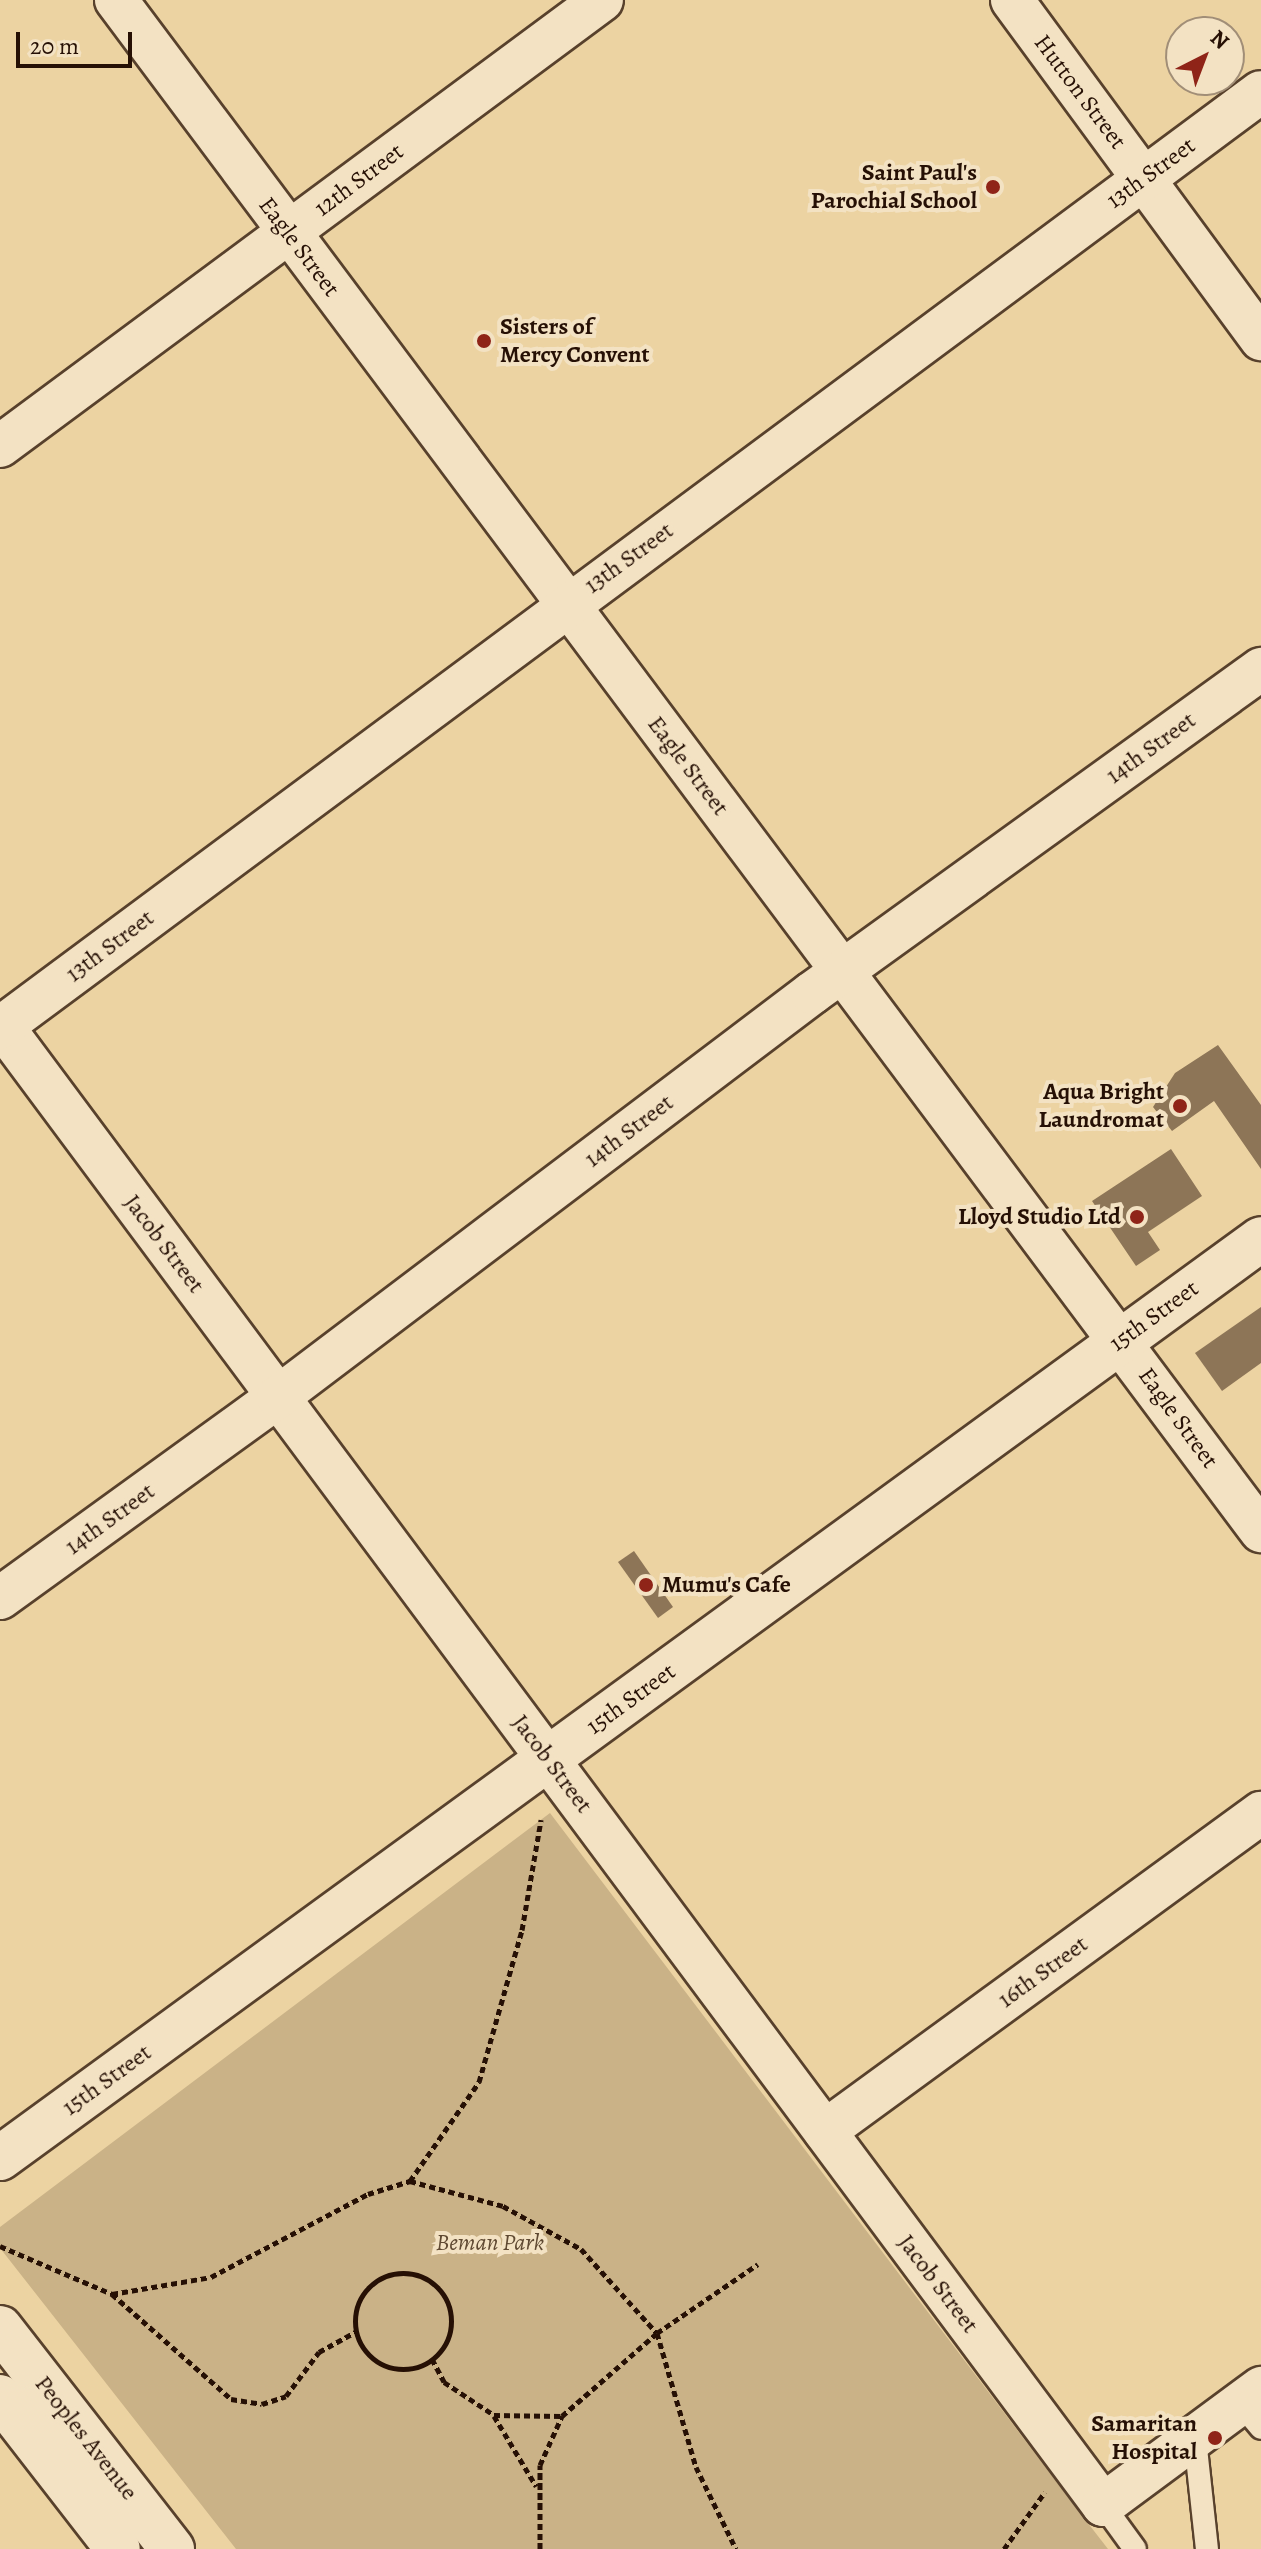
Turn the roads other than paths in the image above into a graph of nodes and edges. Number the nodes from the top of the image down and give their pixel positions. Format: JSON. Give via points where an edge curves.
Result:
{"nodes":[{"id":1,"x":116,"y":0,"type":"edge"},
{"id":2,"x":602,"y":0,"type":"edge"},
{"id":3,"x":1012,"y":0,"type":"edge"},
{"id":4,"x":1261,"y":92,"type":"edge"},
{"id":5,"x":1144,"y":178,"type":"junction"},
{"id":6,"x":288,"y":233,"type":"junction"},
{"id":7,"x":1261,"y":339,"type":"edge"},
{"id":8,"x":0,"y":446,"type":"edge"},
{"id":9,"x":567,"y":604,"type":"junction"},
{"id":10,"x":1261,"y":669,"type":"edge"},
{"id":11,"x":842,"y":971,"type":"junction"},
{"id":12,"x":1,"y":1025,"type":"edge"},
{"id":13,"x":1261,"y":1239,"type":"edge"},
{"id":14,"x":1120,"y":1340,"type":"junction"},
{"id":15,"x":278,"y":1397,"type":"junction"},
{"id":16,"x":1261,"y":1531,"type":"edge"},
{"id":17,"x":0,"y":1598,"type":"edge"},
{"id":18,"x":548,"y":1759,"type":"junction"},
{"id":19,"x":1261,"y":1813,"type":"edge"},
{"id":20,"x":825,"y":2131,"type":"junction"},
{"id":21,"x":0,"y":2158,"type":"edge"},
{"id":22,"x":0,"y":2328,"type":"edge"},
{"id":23,"x":0,"y":2397,"type":"edge"},
{"id":24,"x":1254,"y":2407,"type":"edge"},
{"id":25,"x":1195,"y":2439,"type":"junction"},
{"id":26,"x":1103,"y":2505,"type":"junction"},
{"id":27,"x":118,"y":2549,"type":"edge"},
{"id":28,"x":172,"y":2549,"type":"edge"},
{"id":29,"x":1135,"y":2549,"type":"edge"},
{"id":30,"x":1207,"y":2549,"type":"edge"}],
"edges":[{"from":1,"to":6,"type":"street","name":"Eagle Street"},
{"from":2,"to":6,"type":"street","name":"12th Street"},
{"from":3,"to":5,"type":"street","name":"Hutton Street"},
{"from":4,"to":5,"type":"street","name":"13th Street"},
{"from":5,"to":7,"type":"street","name":"Hutton Street"},
{"from":5,"to":9,"type":"street","name":"13th Street"},
{"from":6,"to":8,"type":"street","name":"12th Street"},
{"from":6,"to":9,"type":"street","name":"Eagle Street"},
{"from":9,"to":11,"type":"street","name":"Eagle Street"},
{"from":9,"to":12,"type":"street","name":"13th Street"},
{"from":10,"to":11,"type":"street","name":"14th Street"},
{"from":11,"to":14,"type":"street","name":"Eagle Street"},
{"from":11,"to":15,"type":"street","name":"14th Street"},
{"from":12,"to":15,"type":"street","name":"Jacob Street"},
{"from":13,"to":14,"type":"street","name":"15th Street"},
{"from":14,"to":16,"type":"street","name":"Eagle Street"},
{"from":14,"to":18,"type":"street","name":"15th Street"},
{"from":15,"to":17,"type":"street","name":"14th Street"},
{"from":15,"to":18,"type":"street","name":"Jacob Street"},
{"from":18,"to":20,"type":"street","name":"Jacob Street"},
{"from":18,"to":21,"type":"street","name":"15th Street"},
{"from":19,"to":20,"type":"street","name":"16th Street"},
{"from":20,"to":26,"type":"street","name":"Jacob Street"},
{"from":22,"to":28,"type":"street","name":"Peoples Avenue"},
{"from":23,"to":27,"type":"street","name":"Peoples Avenue"},
{"from":24,"to":25,"type":"street"},
{"from":25,"to":26,"type":"street"},
{"from":25,"to":30,"type":"lane"},
{"from":26,"to":29,"type":"lane"}]}
